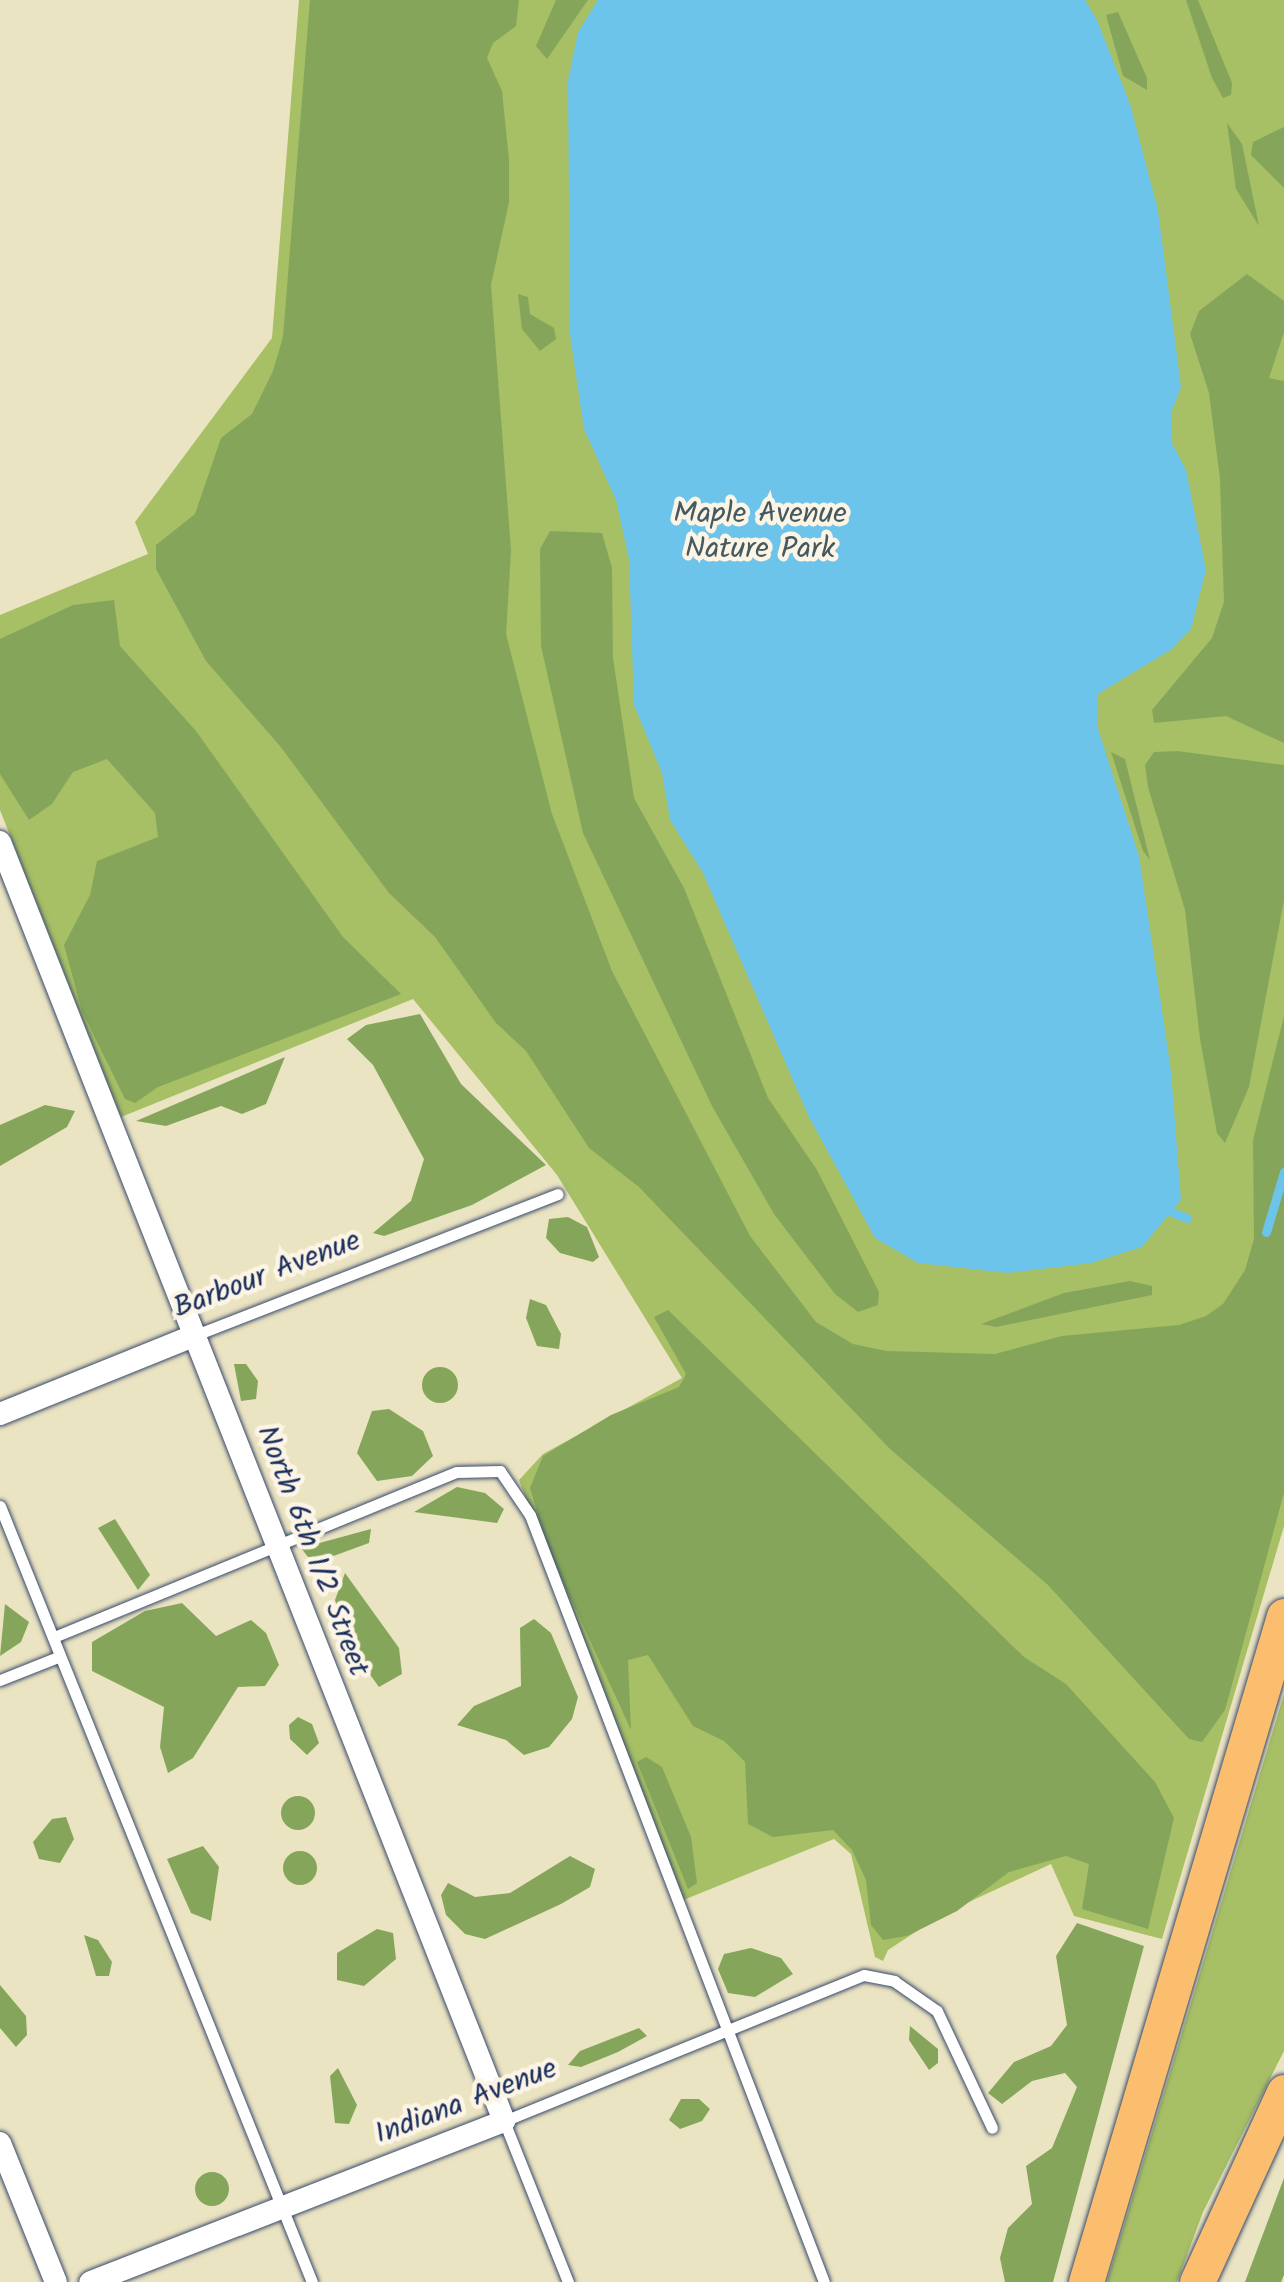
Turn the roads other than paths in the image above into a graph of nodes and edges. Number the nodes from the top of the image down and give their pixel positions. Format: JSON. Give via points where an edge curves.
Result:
{"nodes":[{"id":1,"x":0,"y":842,"type":"edge"},
{"id":2,"x":557,"y":1194,"type":"dead end"},
{"id":3,"x":196,"y":1335,"type":"junction"},
{"id":4,"x":0,"y":1414,"type":"edge"},
{"id":5,"x":0,"y":1506,"type":"edge"},
{"id":6,"x":278,"y":1542,"type":"junction"},
{"id":7,"x":1284,"y":1616,"type":"edge"},
{"id":8,"x":54,"y":1637,"type":"junction"},
{"id":9,"x":58,"y":1657,"type":"junction"},
{"id":10,"x":0,"y":1680,"type":"edge"},
{"id":11,"x":726,"y":2030,"type":"junction"},
{"id":12,"x":1284,"y":2092,"type":"edge"},
{"id":13,"x":504,"y":2120,"type":"junction"},
{"id":14,"x":992,"y":2128,"type":"dead end"},
{"id":15,"x":0,"y":2144,"type":"edge"},
{"id":16,"x":282,"y":2205,"type":"junction"},
{"id":17,"x":56,"y":2282,"type":"edge"},
{"id":18,"x":90,"y":2282,"type":"edge"},
{"id":19,"x":312,"y":2282,"type":"edge"},
{"id":20,"x":568,"y":2282,"type":"edge"},
{"id":21,"x":824,"y":2282,"type":"edge"},
{"id":22,"x":1086,"y":2282,"type":"edge"},
{"id":23,"x":1197,"y":2282,"type":"edge"}],
"edges":[{"from":1,"to":3,"type":"street","name":"North 6th 1/2 Street"},
{"from":2,"to":3,"type":"lane","name":"Barbour Avenue"},
{"from":3,"to":4,"type":"street","name":"Barbour Avenue"},
{"from":3,"to":6,"type":"street","name":"North 6th 1/2 Street"},
{"from":5,"to":8,"type":"lane"},
{"from":6,"to":8,"type":"lane"},
{"from":6,"to":11,"type":"lane","via":[[457,1472],[484,1466],[500,1471],[523,1500]]},
{"from":6,"to":13,"type":"street","name":"North 6th 1/2 Street"},
{"from":7,"to":22,"type":"main road"},
{"from":8,"to":9,"type":"lane"},
{"from":9,"to":10,"type":"lane"},
{"from":9,"to":16,"type":"lane"},
{"from":11,"to":13,"type":"lane","name":"Indiana Avenue"},
{"from":11,"to":14,"type":"lane","name":"Indiana Avenue","via":[[864,1975],[894,1981],[938,2012]]},
{"from":11,"to":21,"type":"lane"},
{"from":12,"to":23,"type":"main road"},
{"from":13,"to":16,"type":"street","name":"Indiana Avenue"},
{"from":13,"to":20,"type":"lane","name":"North 6th 1/2 Street"},
{"from":15,"to":17,"type":"street"},
{"from":16,"to":18,"type":"street","name":"Indiana Avenue"},
{"from":16,"to":19,"type":"lane"}]}
